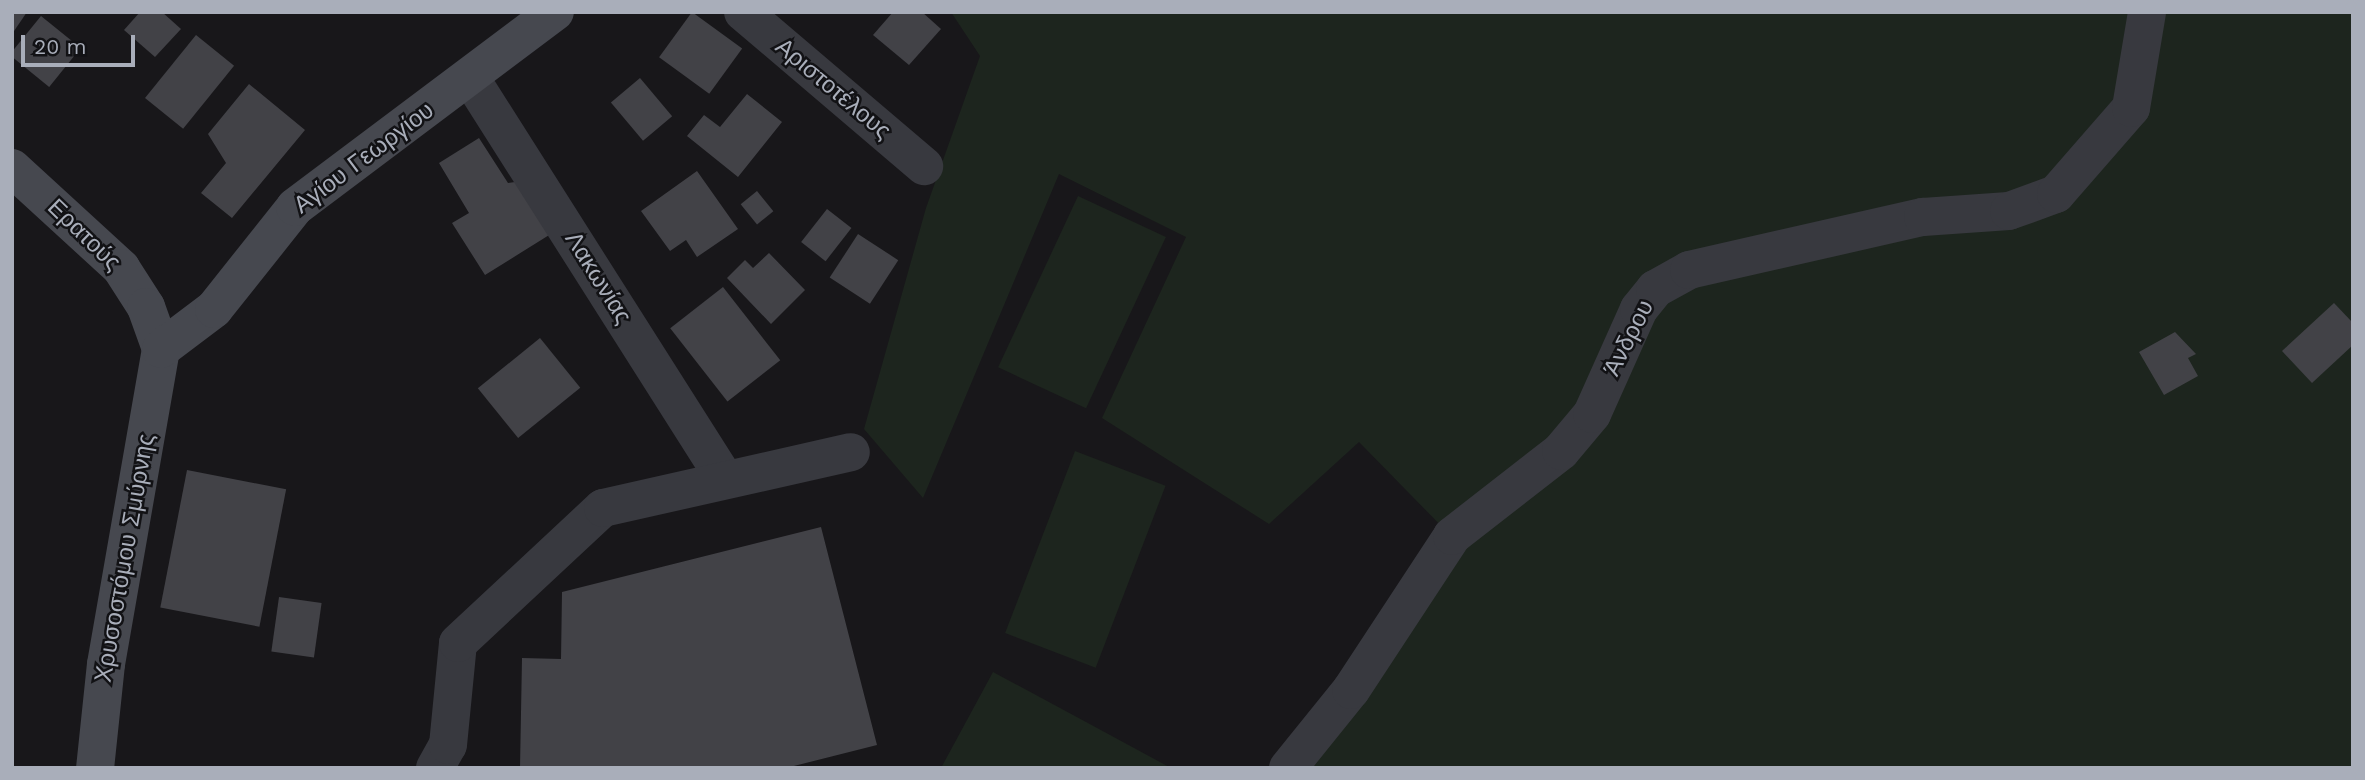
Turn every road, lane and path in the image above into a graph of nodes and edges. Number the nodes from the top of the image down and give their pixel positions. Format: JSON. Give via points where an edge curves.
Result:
{"nodes":[{"id":1,"x":555,"y":12,"type":"edge"},
{"id":2,"x":743,"y":12,"type":"edge"},
{"id":3,"x":2147,"y":12,"type":"edge"},
{"id":4,"x":471,"y":79,"type":"junction"},
{"id":5,"x":924,"y":166,"type":"dead end"},
{"id":6,"x":12,"y":168,"type":"edge"},
{"id":7,"x":161,"y":349,"type":"junction"},
{"id":8,"x":851,"y":452,"type":"dead end"},
{"id":9,"x":724,"y":477,"type":"junction"},
{"id":10,"x":95,"y":768,"type":"edge"},
{"id":11,"x":435,"y":768,"type":"edge"},
{"id":12,"x":1287,"y":768,"type":"edge"}],
"edges":[{"from":1,"to":4,"type":"main road","name":"Αγίου Γεωργίου"},
{"from":2,"to":5,"type":"street","name":"Αριστοτέλους"},
{"from":3,"to":12,"type":"street","name":"Άνδρου","via":[[2131,108],[2056,194],[2009,211],[1923,217],[1689,270],[1655,289],[1639,309],[1592,414],[1561,452],[1452,536],[1352,690]]},
{"from":4,"to":7,"type":"main road","name":"Αγίου Γεωργίου","via":[[295,207],[215,309]]},
{"from":4,"to":9,"type":"street","name":"Λακωνίας"},
{"from":6,"to":7,"type":"main road","name":"Ερατούς","via":[[121,268],[146,307]]},
{"from":7,"to":10,"type":"main road","name":"Χρυσοστόμου Σμύρνης","via":[[106,664]]},
{"from":8,"to":9,"type":"street"},
{"from":9,"to":11,"type":"street","via":[[603,508],[462,638],[453,657],[446,754]]}]}
